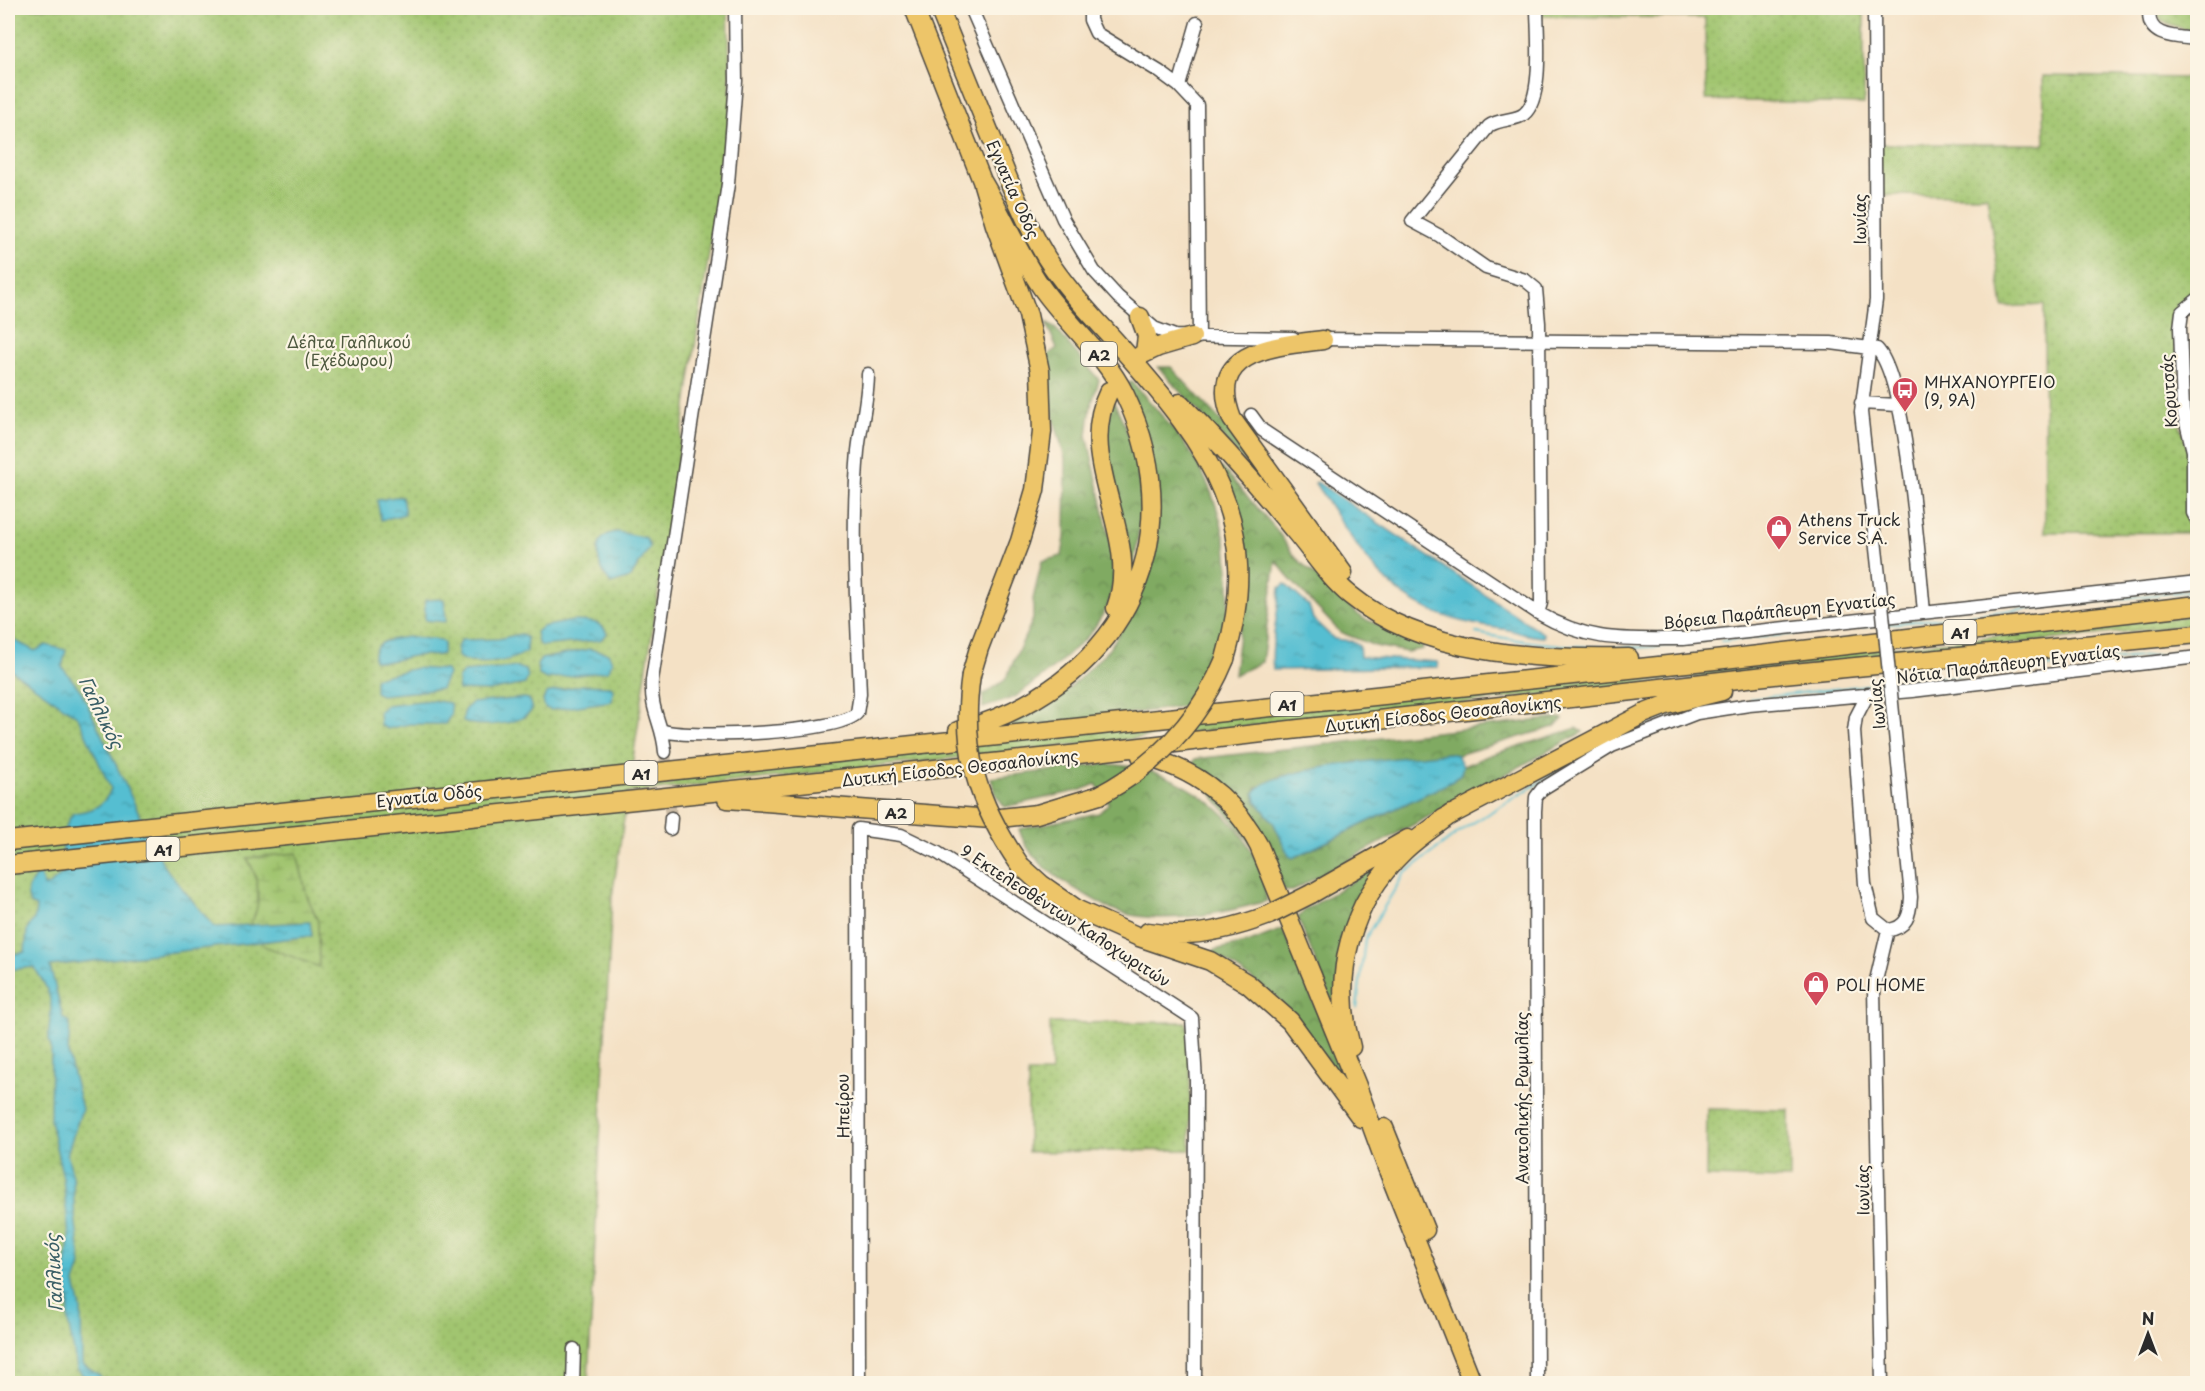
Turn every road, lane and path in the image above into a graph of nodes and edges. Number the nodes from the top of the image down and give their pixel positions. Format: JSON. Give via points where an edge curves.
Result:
{"nodes":[{"id":1,"x":735,"y":8,"type":"edge"},
{"id":2,"x":914,"y":8,"type":"edge"},
{"id":3,"x":939,"y":8,"type":"edge"},
{"id":4,"x":971,"y":8,"type":"edge"},
{"id":5,"x":1090,"y":8,"type":"edge"},
{"id":6,"x":1537,"y":8,"type":"edge"},
{"id":7,"x":1874,"y":8,"type":"edge"},
{"id":8,"x":2150,"y":8,"type":"edge"},
{"id":9,"x":1197,"y":23,"type":"dead end"},
{"id":10,"x":2198,"y":39,"type":"edge"},
{"id":11,"x":1179,"y":86,"type":"junction"},
{"id":12,"x":982,"y":181,"type":"junction"},
{"id":13,"x":2198,"y":299,"type":"edge"},
{"id":14,"x":1140,"y":317,"type":"junction"},
{"id":15,"x":1196,"y":337,"type":"junction"},
{"id":16,"x":1323,"y":340,"type":"junction"},
{"id":17,"x":1539,"y":343,"type":"junction"},
{"id":18,"x":1870,"y":346,"type":"junction"},
{"id":19,"x":1136,"y":353,"type":"junction"},
{"id":20,"x":868,"y":374,"type":"dead end"},
{"id":21,"x":1108,"y":391,"type":"dead end"},
{"id":22,"x":1861,"y":403,"type":"junction"},
{"id":23,"x":1898,"y":405,"type":"junction"},
{"id":24,"x":1251,"y":415,"type":"dead end"},
{"id":25,"x":2198,"y":522,"type":"edge"},
{"id":26,"x":2198,"y":583,"type":"edge"},
{"id":27,"x":2198,"y":604,"type":"edge"},
{"id":28,"x":1368,"y":609,"type":"junction"},
{"id":29,"x":1923,"y":612,"type":"junction"},
{"id":30,"x":1538,"y":613,"type":"junction"},
{"id":31,"x":2198,"y":634,"type":"edge"},
{"id":32,"x":1102,"y":642,"type":"junction"},
{"id":33,"x":2198,"y":657,"type":"edge"},
{"id":34,"x":1724,"y":659,"type":"junction"},
{"id":35,"x":1783,"y":674,"type":"junction"},
{"id":36,"x":1868,"y":694,"type":"junction"},
{"id":37,"x":664,"y":731,"type":"junction"},
{"id":38,"x":851,"y":751,"type":"junction"},
{"id":39,"x":665,"y":752,"type":"tunnel mouth"},
{"id":40,"x":1070,"y":755,"type":"junction"},
{"id":41,"x":689,"y":795,"type":"junction"},
{"id":42,"x":1535,"y":812,"type":"joint"},
{"id":43,"x":1451,"y":814,"type":"junction"},
{"id":44,"x":858,"y":829,"type":"joint"},
{"id":45,"x":8,"y":841,"type":"edge"},
{"id":46,"x":8,"y":866,"type":"edge"},
{"id":47,"x":1119,"y":927,"type":"junction"},
{"id":48,"x":1888,"y":930,"type":"junction"},
{"id":49,"x":1386,"y":1165,"type":"junction"},
{"id":50,"x":574,"y":1348,"type":"dead end"},
{"id":51,"x":573,"y":1383,"type":"edge"},
{"id":52,"x":860,"y":1383,"type":"edge"},
{"id":53,"x":1195,"y":1383,"type":"edge"},
{"id":54,"x":1473,"y":1383,"type":"edge"},
{"id":55,"x":1485,"y":1383,"type":"edge"},
{"id":56,"x":1536,"y":1383,"type":"edge"},
{"id":57,"x":1882,"y":1383,"type":"edge"}],
"edges":[{"from":1,"to":37,"type":"street","via":[[736,81],[728,184],[652,680],[653,712]]},
{"from":2,"to":12,"type":"highway","name":"Εγνατία Οδός","number":"Α2"},
{"from":3,"to":19,"type":"highway","name":"Εγνατία Οδός","number":"Α2","via":[[1033,235],[1060,278]]},
{"from":4,"to":14,"type":"street","via":[[1063,219],[1094,271]]},
{"from":5,"to":11,"type":"street","via":[[1096,33]]},
{"from":6,"to":17,"type":"street","via":[[1537,75],[1530,107],[1521,116],[1502,118],[1489,126],[1412,221],[1491,271],[1532,283],[1539,298]]},
{"from":7,"to":18,"type":"street","name":"Ιωνίας","via":[[1876,300]]},
{"from":8,"to":10,"type":"street","via":[[2149,18],[2155,30],[2164,35]]},
{"from":9,"to":11,"type":"street"},
{"from":11,"to":15,"type":"street","via":[[1197,105]]},
{"from":12,"to":32,"type":"highway","number":"Α2","via":[[1043,289],[1111,371],[1144,442],[1151,478],[1147,551],[1129,604]]},
{"from":12,"to":47,"type":"highway","bridge":true,"via":[[1035,341],[1042,432],[1035,490],[971,675],[967,722],[973,768],[995,827],[1020,865],[1061,899]]},
{"from":13,"to":25,"type":"street","name":"Κορυτσάς","via":[[2182,312],[2180,328],[2183,410],[2193,451],[2193,513]]},
{"from":14,"to":15,"type":"street","via":[[1164,332]]},
{"from":14,"to":19,"type":"highway","via":[[1147,336]]},
{"from":15,"to":16,"type":"street"},
{"from":15,"to":19,"type":"highway"},
{"from":16,"to":17,"type":"street"},
{"from":16,"to":28,"type":"highway","via":[[1267,349],[1244,358],[1227,380],[1228,409]]},
{"from":17,"to":18,"type":"street"},
{"from":17,"to":30,"type":"street"},
{"from":18,"to":22,"type":"street","name":"Ιωνίας"},
{"from":18,"to":23,"type":"street","via":[[1884,361]]},
{"from":19,"to":28,"type":"highway","via":[[1331,576]]},
{"from":19,"to":41,"type":"highway","number":"Α2","bridge":true,"via":[[1206,454],[1229,509],[1238,551],[1238,595],[1224,659],[1209,694],[1177,738],[1139,772],[1100,795],[1037,814],[991,819]]},
{"from":20,"to":37,"type":"street","via":[[858,450],[855,562],[860,694],[856,713],[844,722],[802,729],[699,735]]},
{"from":21,"to":32,"type":"highway","via":[[1098,419],[1098,452],[1123,552],[1124,574],[1117,606]]},
{"from":22,"to":23,"type":"street"},
{"from":22,"to":48,"type":"street","name":"Ιωνίας","bridge":true,"via":[[1911,897],[1907,919],[1897,929]]},
{"from":23,"to":29,"type":"street"},
{"from":24,"to":30,"type":"street","name":"Βόρεια Παράπλευρη Εγνατίας","via":[[1262,430]]},
{"from":26,"to":29,"type":"street","name":"Βόρεια Παράπλευρη Εγνατίας"},
{"from":27,"to":34,"type":"highway","name":"Δυτική Είσοδος Θεσσαλονίκης","number":"Α1"},
{"from":28,"to":34,"type":"highway","via":[[1413,632],[1467,646],[1591,658]]},
{"from":29,"to":30,"type":"street","name":"Βόρεια Παράπλευρη Εγνατίας","via":[[1683,639],[1612,640],[1575,632]]},
{"from":31,"to":35,"type":"highway","name":"Δυτική Είσοδος Θεσσαλονίκης","number":"Α1"},
{"from":32,"to":38,"type":"highway","number":"Α2","via":[[1048,692],[996,719],[958,731],[893,740]]},
{"from":33,"to":36,"type":"street","name":"Νότια Παράπλευρη Εγνατίας"},
{"from":34,"to":38,"type":"highway","name":"Δυτική Είσοδος Θεσσαλονίκης","number":"Α1"},
{"from":35,"to":40,"type":"highway","name":"Δυτική Είσοδος Θεσσαλονίκης","number":"Α1"},
{"from":35,"to":43,"type":"highway","via":[[1643,714]]},
{"from":36,"to":42,"type":"street","name":"Νότια Παράπλευρη Εγνατίας","via":[[1749,705],[1670,721],[1571,769],[1539,792]]},
{"from":36,"to":48,"type":"street","via":[[1856,717],[1854,731],[1865,884],[1872,918]]},
{"from":37,"to":39,"type":"street"},
{"from":38,"to":45,"type":"highway","name":"Εγνατία Οδός","number":"Α1"},
{"from":40,"to":41,"type":"highway","name":"Δυτική Είσοδος Θεσσαλονίκης","number":"Α1"},
{"from":40,"to":49,"type":"highway","via":[[1136,755],[1171,764],[1217,791],[1240,816],[1259,846]]},
{"from":41,"to":46,"type":"highway","name":"Εγνατία Οδός","number":"Α1"},
{"from":42,"to":56,"type":"street","name":"Ανατολικής Ρωμυλίας"},
{"from":43,"to":47,"type":"highway","bridge":true,"via":[[1311,894],[1269,915],[1225,930],[1160,934]]},
{"from":43,"to":55,"type":"highway","via":[[1405,850],[1362,906],[1348,945],[1342,1007],[1358,1069]]},
{"from":44,"to":52,"type":"street","name":"Ηπείρου"},
{"from":44,"to":53,"type":"street","name":"9 Εκτελεσθέντων Καλοχωριτών","via":[[902,835],[938,853],[1187,1012],[1194,1025],[1196,1081]]},
{"from":47,"to":49,"type":"highway","via":[[1210,961],[1277,1008],[1356,1109]]},
{"from":48,"to":57,"type":"street","name":"Ιωνίας","via":[[1874,989]]},
{"from":49,"to":54,"type":"highway"},
{"from":50,"to":51,"type":"street"}]}
